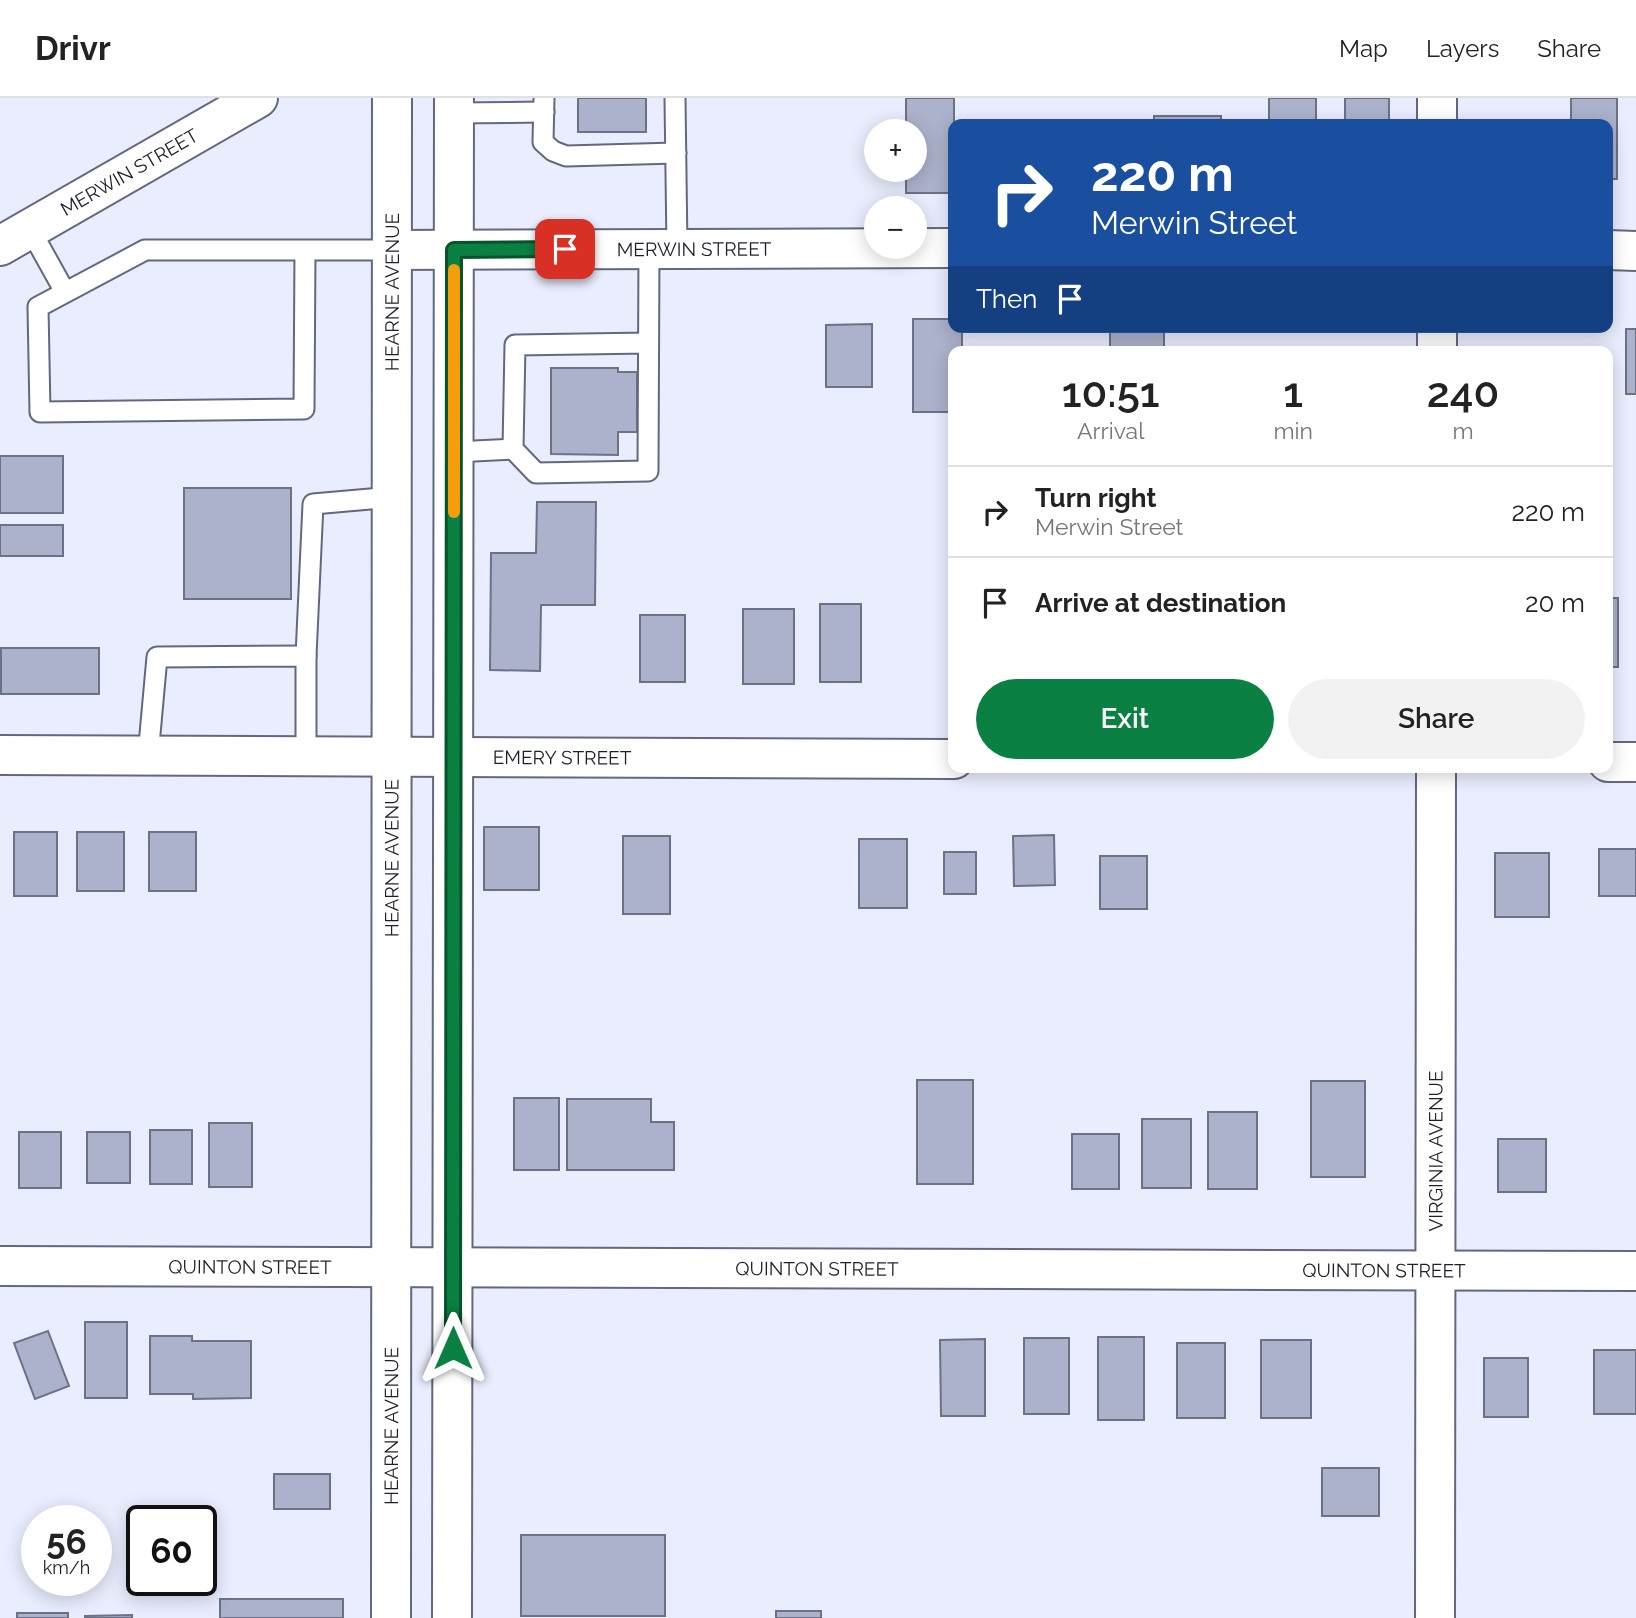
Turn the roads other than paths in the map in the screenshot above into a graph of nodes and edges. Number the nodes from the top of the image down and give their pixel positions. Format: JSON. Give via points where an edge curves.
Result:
{"nodes":[{"id":1,"x":258,"y":98,"type":"edge"},
{"id":2,"x":392,"y":98,"type":"edge"},
{"id":3,"x":675,"y":98,"type":"edge"},
{"id":4,"x":1437,"y":98,"type":"edge"},
{"id":5,"x":544,"y":105,"type":"edge"},
{"id":6,"x":454,"y":106,"type":"edge"},
{"id":7,"x":1437,"y":119,"type":"edge"},
{"id":8,"x":676,"y":153,"type":"junction"},
{"id":9,"x":15,"y":237,"type":"edge"},
{"id":10,"x":663,"y":248,"type":"junction"},
{"id":11,"x":948,"y":248,"type":"edge"},
{"id":12,"x":304,"y":250,"type":"junction"},
{"id":13,"x":393,"y":250,"type":"junction"},
{"id":14,"x":454,"y":250,"type":"junction"},
{"id":15,"x":1613,"y":250,"type":"edge"},
{"id":16,"x":1636,"y":251,"type":"edge"},
{"id":17,"x":65,"y":292,"type":"junction"},
{"id":18,"x":648,"y":343,"type":"junction"},
{"id":19,"x":513,"y":449,"type":"junction"},
{"id":20,"x":454,"y":452,"type":"junction"},
{"id":21,"x":393,"y":496,"type":"junction"},
{"id":22,"x":306,"y":656,"type":"junction"},
{"id":23,"x":0,"y":755,"type":"edge"},
{"id":24,"x":148,"y":756,"type":"junction"},
{"id":25,"x":306,"y":756,"type":"junction"},
{"id":26,"x":392,"y":757,"type":"junction"},
{"id":27,"x":454,"y":757,"type":"junction"},
{"id":28,"x":948,"y":759,"type":"edge"},
{"id":29,"x":1613,"y":762,"type":"edge"},
{"id":30,"x":1636,"y":762,"type":"edge"},
{"id":31,"x":1436,"y":773,"type":"edge"},
{"id":32,"x":0,"y":1266,"type":"edge"},
{"id":33,"x":391,"y":1266,"type":"junction"},
{"id":34,"x":453,"y":1266,"type":"junction"},
{"id":35,"x":1435,"y":1270,"type":"junction"},
{"id":36,"x":1636,"y":1271,"type":"edge"},
{"id":37,"x":391,"y":1618,"type":"edge"},
{"id":38,"x":452,"y":1618,"type":"edge"},
{"id":39,"x":1435,"y":1618,"type":"edge"}],
"edges":[{"from":1,"to":9,"type":"street","name":"MERWIN STREET"},
{"from":2,"to":13,"type":"street","name":"HEARNE AVENUE"},
{"from":3,"to":8,"type":"lane"},
{"from":4,"to":7,"type":"street"},
{"from":5,"to":6,"type":"lane"},
{"from":5,"to":8,"type":"lane","via":[[543,142],[566,156]]},
{"from":6,"to":14,"type":"street"},
{"from":8,"to":10,"type":"lane"},
{"from":9,"to":17,"type":"lane"},
{"from":10,"to":11,"type":"street","name":"MERWIN STREET"},
{"from":10,"to":14,"type":"street","name":"MERWIN STREET"},
{"from":10,"to":18,"type":"lane"},
{"from":12,"to":13,"type":"lane"},
{"from":12,"to":17,"type":"lane","via":[[145,250]]},
{"from":12,"to":17,"type":"lane","via":[[304,409],[40,412],[38,307]]},
{"from":13,"to":14,"type":"street","name":"MERWIN STREET"},
{"from":13,"to":21,"type":"street","name":"HEARNE AVENUE"},
{"from":14,"to":20,"type":"street"},
{"from":15,"to":16,"type":"street"},
{"from":18,"to":19,"type":"lane","via":[[515,345]]},
{"from":18,"to":19,"type":"lane","via":[[648,471],[536,474]]},
{"from":19,"to":20,"type":"lane"},
{"from":20,"to":27,"type":"street"},
{"from":21,"to":22,"type":"lane","via":[[313,504]]},
{"from":21,"to":26,"type":"street","name":"HEARNE AVENUE"},
{"from":22,"to":24,"type":"lane","via":[[157,657]]},
{"from":22,"to":25,"type":"lane"},
{"from":23,"to":24,"type":"street","name":"EMERY STREET"},
{"from":24,"to":25,"type":"street","name":"EMERY STREET"},
{"from":25,"to":26,"type":"street","name":"EMERY STREET"},
{"from":26,"to":27,"type":"street","name":"EMERY STREET"},
{"from":26,"to":33,"type":"street","name":"HEARNE AVENUE"},
{"from":27,"to":28,"type":"street","name":"EMERY STREET"},
{"from":27,"to":34,"type":"street"},
{"from":29,"to":30,"type":"street"},
{"from":31,"to":35,"type":"street","name":"VIRGINIA AVENUE"},
{"from":32,"to":33,"type":"street","name":"QUINTON STREET"},
{"from":33,"to":34,"type":"street","name":"QUINTON STREET"},
{"from":33,"to":37,"type":"street","name":"HEARNE AVENUE"},
{"from":34,"to":35,"type":"street","name":"QUINTON STREET"},
{"from":34,"to":38,"type":"street"},
{"from":35,"to":36,"type":"street","name":"QUINTON STREET"},
{"from":35,"to":39,"type":"street","name":"VIRGINIA AVENUE"}]}
